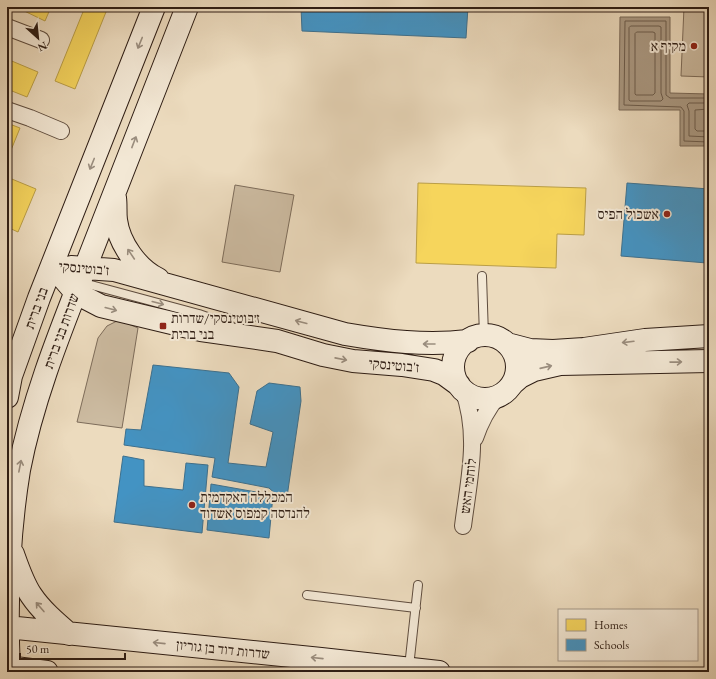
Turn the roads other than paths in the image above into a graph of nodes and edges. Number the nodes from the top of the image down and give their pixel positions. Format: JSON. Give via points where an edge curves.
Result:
{"nodes":[{"id":1,"x":154,"y":7,"type":"edge"},
{"id":2,"x":187,"y":7,"type":"edge"},
{"id":3,"x":7,"y":27,"type":"edge"},
{"id":4,"x":41,"y":40,"type":"dead end"},
{"id":5,"x":7,"y":110,"type":"edge"},
{"id":6,"x":60,"y":131,"type":"dead end"},
{"id":7,"x":115,"y":191,"type":"junction"},
{"id":8,"x":52,"y":265,"type":"junction"},
{"id":9,"x":482,"y":276,"type":"dead end"},
{"id":10,"x":80,"y":281,"type":"junction"},
{"id":11,"x":171,"y":286,"type":"junction"},
{"id":12,"x":709,"y":336,"type":"edge"},
{"id":13,"x":476,"y":338,"type":"junction"},
{"id":14,"x":507,"y":344,"type":"junction"},
{"id":15,"x":709,"y":361,"type":"edge"},
{"id":16,"x":461,"y":387,"type":"junction"},
{"id":17,"x":505,"y":390,"type":"junction"},
{"id":18,"x":7,"y":397,"type":"edge"},
{"id":19,"x":473,"y":446,"type":"junction"},
{"id":20,"x":463,"y":526,"type":"dead end"},
{"id":21,"x":10,"y":546,"type":"junction"},
{"id":22,"x":418,"y":585,"type":"dead end"},
{"id":23,"x":307,"y":596,"type":"dead end"},
{"id":24,"x":416,"y":608,"type":"junction"},
{"id":25,"x":7,"y":627,"type":"edge"},
{"id":26,"x":69,"y":634,"type":"junction"},
{"id":27,"x":9,"y":669,"type":"edge"},
{"id":28,"x":409,"y":669,"type":"junction"},
{"id":29,"x":47,"y":672,"type":"edge"},
{"id":30,"x":439,"y":672,"type":"edge"}],
"edges":[{"from":1,"to":8,"type":"main road","one_way":true},
{"from":7,"to":2,"type":"main road","name":"שדרות בני ברית","one_way":true},
{"from":3,"to":4,"type":"street"},
{"from":5,"to":6,"type":"street"},
{"from":7,"to":10,"type":"main road","name":"שדרות בני ברית"},
{"from":11,"to":7,"type":"main road","one_way":true,"via":[[151,276],[138,264],[124,244],[116,220]]},
{"from":8,"to":10,"type":"main road","name":"ז'בוטינסקי"},
{"from":8,"to":18,"type":"main road","name":"בני ברית","via":[[11,376]]},
{"from":9,"to":13,"type":"lane"},
{"from":10,"to":11,"type":"main road","name":"ז'בוטינסקי","via":[[114,270]]},
{"from":10,"to":16,"type":"main road","name":"ז'בוטינסקי","one_way":true,"via":[[101,306],[201,330],[276,341],[353,361],[434,370]]},
{"from":21,"to":10,"type":"main road","name":"שדרות בני ברית","one_way":true,"via":[[20,470],[28,434],[40,389]]},
{"from":13,"to":11,"type":"main road","name":"ז'בוטינסקי","one_way":true,"via":[[450,343],[420,344],[382,341],[345,334]]},
{"from":12,"to":14,"type":"main road","one_way":true,"via":[[645,340],[561,351],[541,351]]},
{"from":13,"to":14,"type":"main road","via":[[496,338]]},
{"from":13,"to":16,"type":"main road","via":[[459,350],[454,363],[455,377]]},
{"from":14,"to":17,"type":"main road","via":[[516,363],[516,376]]},
{"from":17,"to":15,"type":"main road","one_way":true,"via":[[526,373],[560,364]]},
{"from":16,"to":17,"type":"main road","via":[[470,395],[479,398],[488,398]]},
{"from":16,"to":19,"type":"street","name":"לוחמי האש","via":[[470,412]]},
{"from":17,"to":19,"type":"street","name":"לוחמי האש","via":[[491,404],[479,426]]},
{"from":19,"to":20,"type":"street","name":"לוחמי האש"},
{"from":21,"to":25,"type":"main road","name":"שדרות בני ברית"},
{"from":26,"to":21,"type":"main road","one_way":true,"via":[[51,619],[31,595],[23,582]]},
{"from":22,"to":24,"type":"lane"},
{"from":23,"to":24,"type":"lane"},
{"from":24,"to":28,"type":"lane"},
{"from":25,"to":26,"type":"main road","name":"שדרות דוד בן גוריון"},
{"from":25,"to":27,"type":"main road","name":"שדרות בני ברית"},
{"from":28,"to":26,"type":"main road","name":"שדרות דוד בן גוריון","one_way":true},
{"from":27,"to":29,"type":"main road"},
{"from":28,"to":30,"type":"main road","name":"שדרות דוד בן גוריון"}]}
